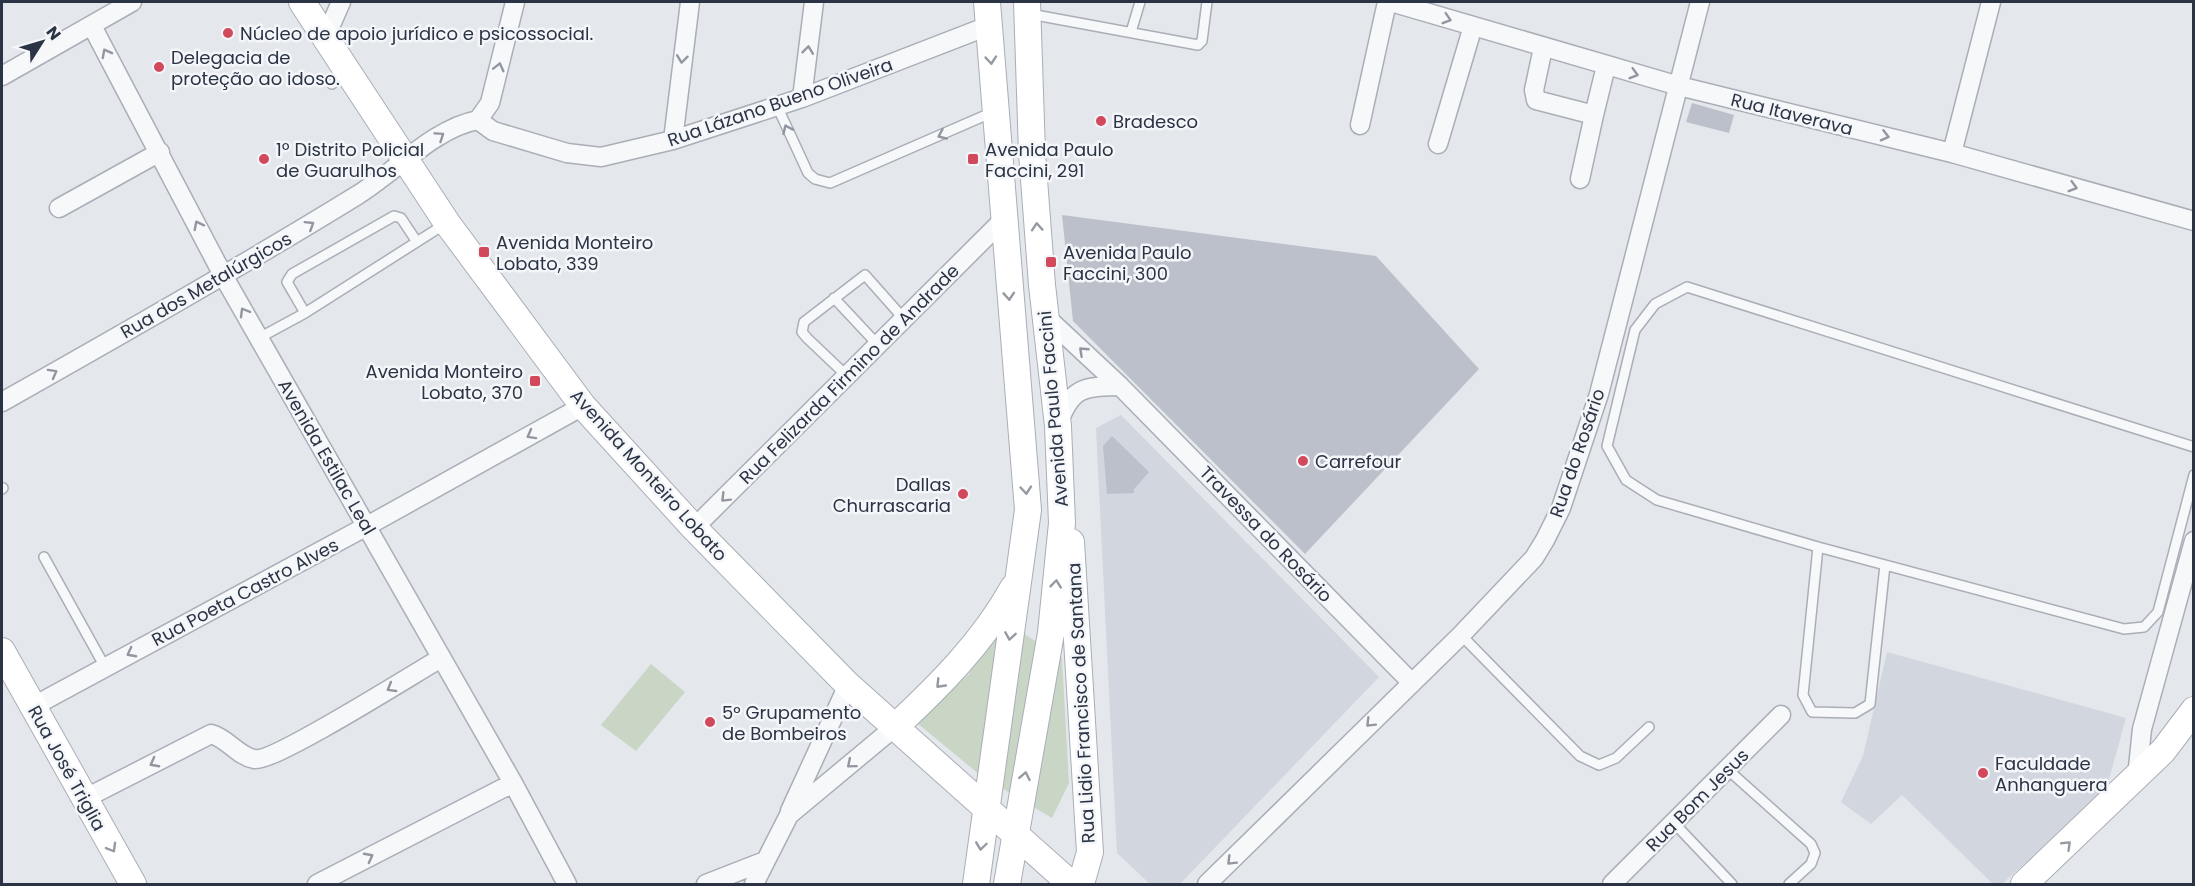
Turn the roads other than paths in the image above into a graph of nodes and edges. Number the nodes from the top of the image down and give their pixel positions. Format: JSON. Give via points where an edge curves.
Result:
{"nodes":[{"id":1,"x":132,"y":2,"type":"edge"},
{"id":2,"x":302,"y":2,"type":"edge"},
{"id":3,"x":341,"y":2,"type":"edge"},
{"id":4,"x":515,"y":2,"type":"edge"},
{"id":5,"x":690,"y":2,"type":"edge"},
{"id":6,"x":814,"y":2,"type":"edge"},
{"id":7,"x":1140,"y":2,"type":"edge"},
{"id":8,"x":1208,"y":2,"type":"edge"},
{"id":9,"x":1389,"y":2,"type":"edge"},
{"id":10,"x":1700,"y":2,"type":"edge"},
{"id":11,"x":1991,"y":2,"type":"edge"},
{"id":12,"x":1021,"y":6,"type":"edge"},
{"id":13,"x":987,"y":14,"type":"edge"},
{"id":14,"x":92,"y":26,"type":"junction"},
{"id":15,"x":1473,"y":26,"type":"junction"},
{"id":16,"x":1131,"y":32,"type":"junction"},
{"id":17,"x":326,"y":36,"type":"junction"},
{"id":18,"x":1543,"y":48,"type":"junction"},
{"id":19,"x":1606,"y":66,"type":"junction"},
{"id":20,"x":2,"y":76,"type":"edge"},
{"id":21,"x":1679,"y":86,"type":"junction"},
{"id":22,"x":802,"y":98,"type":"junction"},
{"id":23,"x":777,"y":106,"type":"junction"},
{"id":24,"x":995,"y":111,"type":"junction"},
{"id":25,"x":1594,"y":115,"type":"junction"},
{"id":26,"x":478,"y":120,"type":"junction"},
{"id":27,"x":1360,"y":125,"type":"dead end"},
{"id":28,"x":673,"y":140,"type":"junction"},
{"id":29,"x":1438,"y":144,"type":"dead end"},
{"id":30,"x":160,"y":152,"type":"junction"},
{"id":31,"x":1953,"y":153,"type":"junction"},
{"id":32,"x":999,"y":157,"type":"junction"},
{"id":33,"x":406,"y":161,"type":"junction"},
{"id":34,"x":1580,"y":179,"type":"dead end"},
{"id":35,"x":59,"y":208,"type":"dead end"},
{"id":36,"x":1004,"y":219,"type":"junction"},
{"id":37,"x":2193,"y":221,"type":"edge"},
{"id":38,"x":447,"y":223,"type":"junction"},
{"id":39,"x":417,"y":242,"type":"junction"},
{"id":40,"x":224,"y":277,"type":"junction"},
{"id":41,"x":1042,"y":285,"type":"junction"},
{"id":42,"x":834,"y":298,"type":"junction"},
{"id":43,"x":305,"y":313,"type":"junction"},
{"id":44,"x":1045,"y":316,"type":"junction"},
{"id":45,"x":904,"y":319,"type":"junction"},
{"id":46,"x":259,"y":338,"type":"junction"},
{"id":47,"x":878,"y":345,"type":"junction"},
{"id":48,"x":847,"y":376,"type":"junction"},
{"id":49,"x":1120,"y":386,"type":"junction"},
{"id":50,"x":2,"y":402,"type":"edge"},
{"id":51,"x":583,"y":406,"type":"junction"},
{"id":52,"x":1058,"y":426,"type":"junction"},
{"id":53,"x":2193,"y":447,"type":"edge"},
{"id":54,"x":2193,"y":475,"type":"edge"},
{"id":55,"x":1062,"y":523,"type":"junction"},
{"id":56,"x":368,"y":526,"type":"junction"},
{"id":57,"x":694,"y":528,"type":"junction"},
{"id":58,"x":2193,"y":540,"type":"edge"},
{"id":59,"x":1818,"y":547,"type":"junction"},
{"id":60,"x":44,"y":557,"type":"dead end"},
{"id":61,"x":1885,"y":565,"type":"junction"},
{"id":62,"x":1019,"y":578,"type":"junction"},
{"id":63,"x":1461,"y":635,"type":"junction"},
{"id":64,"x":2,"y":651,"type":"edge"},
{"id":65,"x":441,"y":658,"type":"junction"},
{"id":66,"x":105,"y":668,"type":"junction"},
{"id":67,"x":1411,"y":682,"type":"junction"},
{"id":68,"x":848,"y":685,"type":"junction"},
{"id":69,"x":32,"y":706,"type":"junction"},
{"id":70,"x":2193,"y":710,"type":"edge"},
{"id":71,"x":1781,"y":715,"type":"dead end"},
{"id":72,"x":896,"y":726,"type":"junction"},
{"id":73,"x":1649,"y":727,"type":"dead end"},
{"id":74,"x":2142,"y":729,"type":"junction"},
{"id":75,"x":2163,"y":750,"type":"junction"},
{"id":76,"x":1727,"y":769,"type":"junction"},
{"id":77,"x":2137,"y":777,"type":"junction"},
{"id":78,"x":513,"y":783,"type":"junction"},
{"id":79,"x":84,"y":800,"type":"junction"},
{"id":80,"x":986,"y":807,"type":"junction"},
{"id":81,"x":789,"y":815,"type":"junction"},
{"id":82,"x":1674,"y":823,"type":"junction"},
{"id":83,"x":1016,"y":834,"type":"junction"},
{"id":84,"x":765,"y":861,"type":"junction"},
{"id":85,"x":133,"y":885,"type":"edge"},
{"id":86,"x":317,"y":885,"type":"edge"},
{"id":87,"x":567,"y":885,"type":"edge"},
{"id":88,"x":706,"y":885,"type":"edge"},
{"id":89,"x":754,"y":885,"type":"edge"},
{"id":90,"x":976,"y":885,"type":"edge"},
{"id":91,"x":1007,"y":885,"type":"edge"},
{"id":92,"x":1071,"y":885,"type":"edge"},
{"id":93,"x":1081,"y":885,"type":"edge"},
{"id":94,"x":1207,"y":885,"type":"edge"},
{"id":95,"x":1612,"y":885,"type":"edge"},
{"id":96,"x":1732,"y":885,"type":"edge"},
{"id":97,"x":1790,"y":885,"type":"edge"},
{"id":98,"x":2024,"y":885,"type":"edge"}],
"edges":[{"from":1,"to":14,"type":"street"},
{"from":2,"to":17,"type":"main road","name":"Avenida Monteiro Lobato"},
{"from":3,"to":17,"type":"street"},
{"from":26,"to":4,"type":"street","one_way":true,"via":[[490,103]]},
{"from":5,"to":28,"type":"street","one_way":true},
{"from":22,"to":6,"type":"street","one_way":true},
{"from":7,"to":16,"type":"lane"},
{"from":8,"to":16,"type":"lane","via":[[1198,45]]},
{"from":9,"to":15,"type":"street","name":"Rua Itaverava","one_way":true},
{"from":9,"to":27,"type":"street"},
{"from":10,"to":21,"type":"street","name":"Rua do Rosário"},
{"from":11,"to":31,"type":"street"},
{"from":12,"to":16,"type":"lane"},
{"from":41,"to":12,"type":"main road","name":"Avenida Paulo Faccini","one_way":true,"via":[[1032,153],[1016,120]]},
{"from":13,"to":22,"type":"street","name":"Rua Lázano Bueno Oliveira"},
{"from":13,"to":24,"type":"main road","name":"Avenida Paulo Faccini","one_way":true},
{"from":14,"to":20,"type":"street"},
{"from":30,"to":14,"type":"street","name":"Avenida Estilac Leal","one_way":true},
{"from":15,"to":18,"type":"street","name":"Rua Itaverava"},
{"from":15,"to":29,"type":"street"},
{"from":17,"to":33,"type":"main road","name":"Avenida Monteiro Lobato","via":[[341,78]]},
{"from":18,"to":19,"type":"street","name":"Rua Itaverava"},
{"from":18,"to":25,"type":"street","via":[[1534,90],[1536,100]]},
{"from":19,"to":21,"type":"street","name":"Rua Itaverava","one_way":true},
{"from":19,"to":25,"type":"street"},
{"from":21,"to":31,"type":"street","name":"Rua Itaverava","one_way":true},
{"from":21,"to":63,"type":"street","name":"Rua do Rosário","via":[[1599,393],[1561,508],[1534,558]]},
{"from":22,"to":23,"type":"street","name":"Rua Lázano Bueno Oliveira"},
{"from":24,"to":23,"type":"lane","one_way":true,"via":[[830,183],[808,173]]},
{"from":23,"to":28,"type":"street","name":"Rua Lázano Bueno Oliveira"},
{"from":24,"to":32,"type":"main road","name":"Avenida Paulo Faccini"},
{"from":25,"to":34,"type":"street"},
{"from":26,"to":28,"type":"street","name":"Rua Lázano Bueno Oliveira","via":[[493,131],[567,153],[601,157]]},
{"from":33,"to":26,"type":"street","one_way":true,"via":[[448,130]]},
{"from":30,"to":35,"type":"street"},
{"from":40,"to":30,"type":"street","name":"Avenida Estilac Leal","one_way":true},
{"from":31,"to":37,"type":"street","name":"Rua Itaverava","one_way":true},
{"from":32,"to":36,"type":"main road","name":"Avenida Paulo Faccini"},
{"from":32,"to":41,"type":"main road","via":[[1013,187],[1023,277]]},
{"from":33,"to":38,"type":"main road","name":"Avenida Monteiro Lobato"},
{"from":40,"to":33,"type":"street","name":"Rua dos Metalúrgicos","one_way":true},
{"from":36,"to":45,"type":"street","name":"Rua Felizarda Firmino de Andrade"},
{"from":36,"to":62,"type":"main road","name":"Avenida Paulo Faccini","one_way":true,"via":[[1028,510]]},
{"from":38,"to":39,"type":"lane"},
{"from":38,"to":51,"type":"main road","name":"Avenida Monteiro Lobato"},
{"from":39,"to":43,"type":"lane"},
{"from":39,"to":43,"type":"lane","via":[[401,218],[394,216],[292,274],[287,282]]},
{"from":46,"to":40,"type":"street","name":"Avenida Estilac Leal","one_way":true},
{"from":50,"to":40,"type":"street","name":"Rua dos Metalúrgicos","one_way":true},
{"from":41,"to":44,"type":"main road","name":"Avenida Paulo Faccini"},
{"from":42,"to":45,"type":"lane","via":[[865,275]]},
{"from":42,"to":47,"type":"lane"},
{"from":42,"to":48,"type":"lane","via":[[804,322],[802,332]]},
{"from":43,"to":46,"type":"lane"},
{"from":49,"to":44,"type":"street","name":"Travessa do Rosário","one_way":true},
{"from":44,"to":52,"type":"main road","name":"Avenida Paulo Faccini"},
{"from":45,"to":47,"type":"street","name":"Rua Felizarda Firmino de Andrade"},
{"from":46,"to":56,"type":"street","name":"Avenida Estilac Leal"},
{"from":47,"to":48,"type":"street","name":"Rua Felizarda Firmino de Andrade"},
{"from":48,"to":57,"type":"street","name":"Rua Felizarda Firmino de Andrade","one_way":true},
{"from":49,"to":52,"type":"street","via":[[1079,390],[1064,408]]},
{"from":49,"to":67,"type":"street","name":"Travessa do Rosário"},
{"from":51,"to":56,"type":"street","name":"Rua Poeta Castro Alves","one_way":true},
{"from":51,"to":57,"type":"main road","name":"Avenida Monteiro Lobato"},
{"from":52,"to":55,"type":"main road","name":"Avenida Paulo Faccini"},
{"from":53,"to":59,"type":"lane","via":[[1687,287],[1655,304],[1635,330],[1607,446],[1626,480],[1657,500]]},
{"from":54,"to":61,"type":"lane","via":[[2158,612],[2144,627],[2124,628]]},
{"from":83,"to":55,"type":"main road","name":"Avenida Paulo Faccini","one_way":true,"via":[[1052,633]]},
{"from":55,"to":93,"type":"main road","name":"Rua Lidio Francisco de Santana","via":[[1074,558],[1090,852]]},
{"from":56,"to":65,"type":"street","name":"Avenida Estilac Leal"},
{"from":56,"to":66,"type":"street","name":"Rua Poeta Castro Alves","one_way":true},
{"from":57,"to":68,"type":"main road","name":"Avenida Monteiro Lobato"},
{"from":58,"to":74,"type":"street"},
{"from":59,"to":61,"type":"lane"},
{"from":59,"to":61,"type":"lane","via":[[1803,696],[1812,712],[1855,713],[1870,704]]},
{"from":60,"to":66,"type":"lane"},
{"from":62,"to":72,"type":"main road","one_way":true,"via":[[966,656]]},
{"from":62,"to":80,"type":"main road","name":"Avenida Paulo Faccini","one_way":true},
{"from":63,"to":67,"type":"street","name":"Rua do Rosário"},
{"from":63,"to":73,"type":"lane","via":[[1580,756],[1599,765],[1616,758]]},
{"from":64,"to":69,"type":"main road","name":"Rua José Triglia"},
{"from":65,"to":78,"type":"street","name":"Avenida Estilac Leal"},
{"from":65,"to":79,"type":"street","one_way":true,"via":[[335,722],[261,759],[246,756],[211,734]]},
{"from":66,"to":69,"type":"street","name":"Rua Poeta Castro Alves"},
{"from":67,"to":94,"type":"street","name":"Rua do Rosário","one_way":true},
{"from":68,"to":72,"type":"main road","name":"Avenida Monteiro Lobato"},
{"from":68,"to":81,"type":"street"},
{"from":69,"to":79,"type":"main road","name":"Rua José Triglia"},
{"from":70,"to":75,"type":"main road"},
{"from":71,"to":76,"type":"street","name":"Rua Bom Jesus"},
{"from":72,"to":80,"type":"main road","name":"Avenida Monteiro Lobato"},
{"from":72,"to":81,"type":"street","one_way":true},
{"from":74,"to":75,"type":"street"},
{"from":74,"to":77,"type":"street"},
{"from":75,"to":77,"type":"main road"},
{"from":76,"to":82,"type":"street","name":"Rua Bom Jesus"},
{"from":76,"to":97,"type":"lane","via":[[1811,844],[1815,853],[1811,864]]},
{"from":98,"to":77,"type":"main road","one_way":true},
{"from":86,"to":78,"type":"street","one_way":true},
{"from":78,"to":87,"type":"street","name":"Avenida Estilac Leal"},
{"from":79,"to":85,"type":"main road","name":"Rua José Triglia","one_way":true},
{"from":80,"to":83,"type":"main road","name":"Avenida Monteiro Lobato"},
{"from":80,"to":90,"type":"main road","name":"Avenida Paulo Faccini","one_way":true},
{"from":81,"to":84,"type":"street"},
{"from":82,"to":95,"type":"street","name":"Rua Bom Jesus"},
{"from":82,"to":96,"type":"lane"},
{"from":83,"to":91,"type":"main road","name":"Avenida Paulo Faccini"},
{"from":83,"to":92,"type":"main road","name":"Avenida Monteiro Lobato"},
{"from":84,"to":88,"type":"street"},
{"from":84,"to":89,"type":"street"}]}
